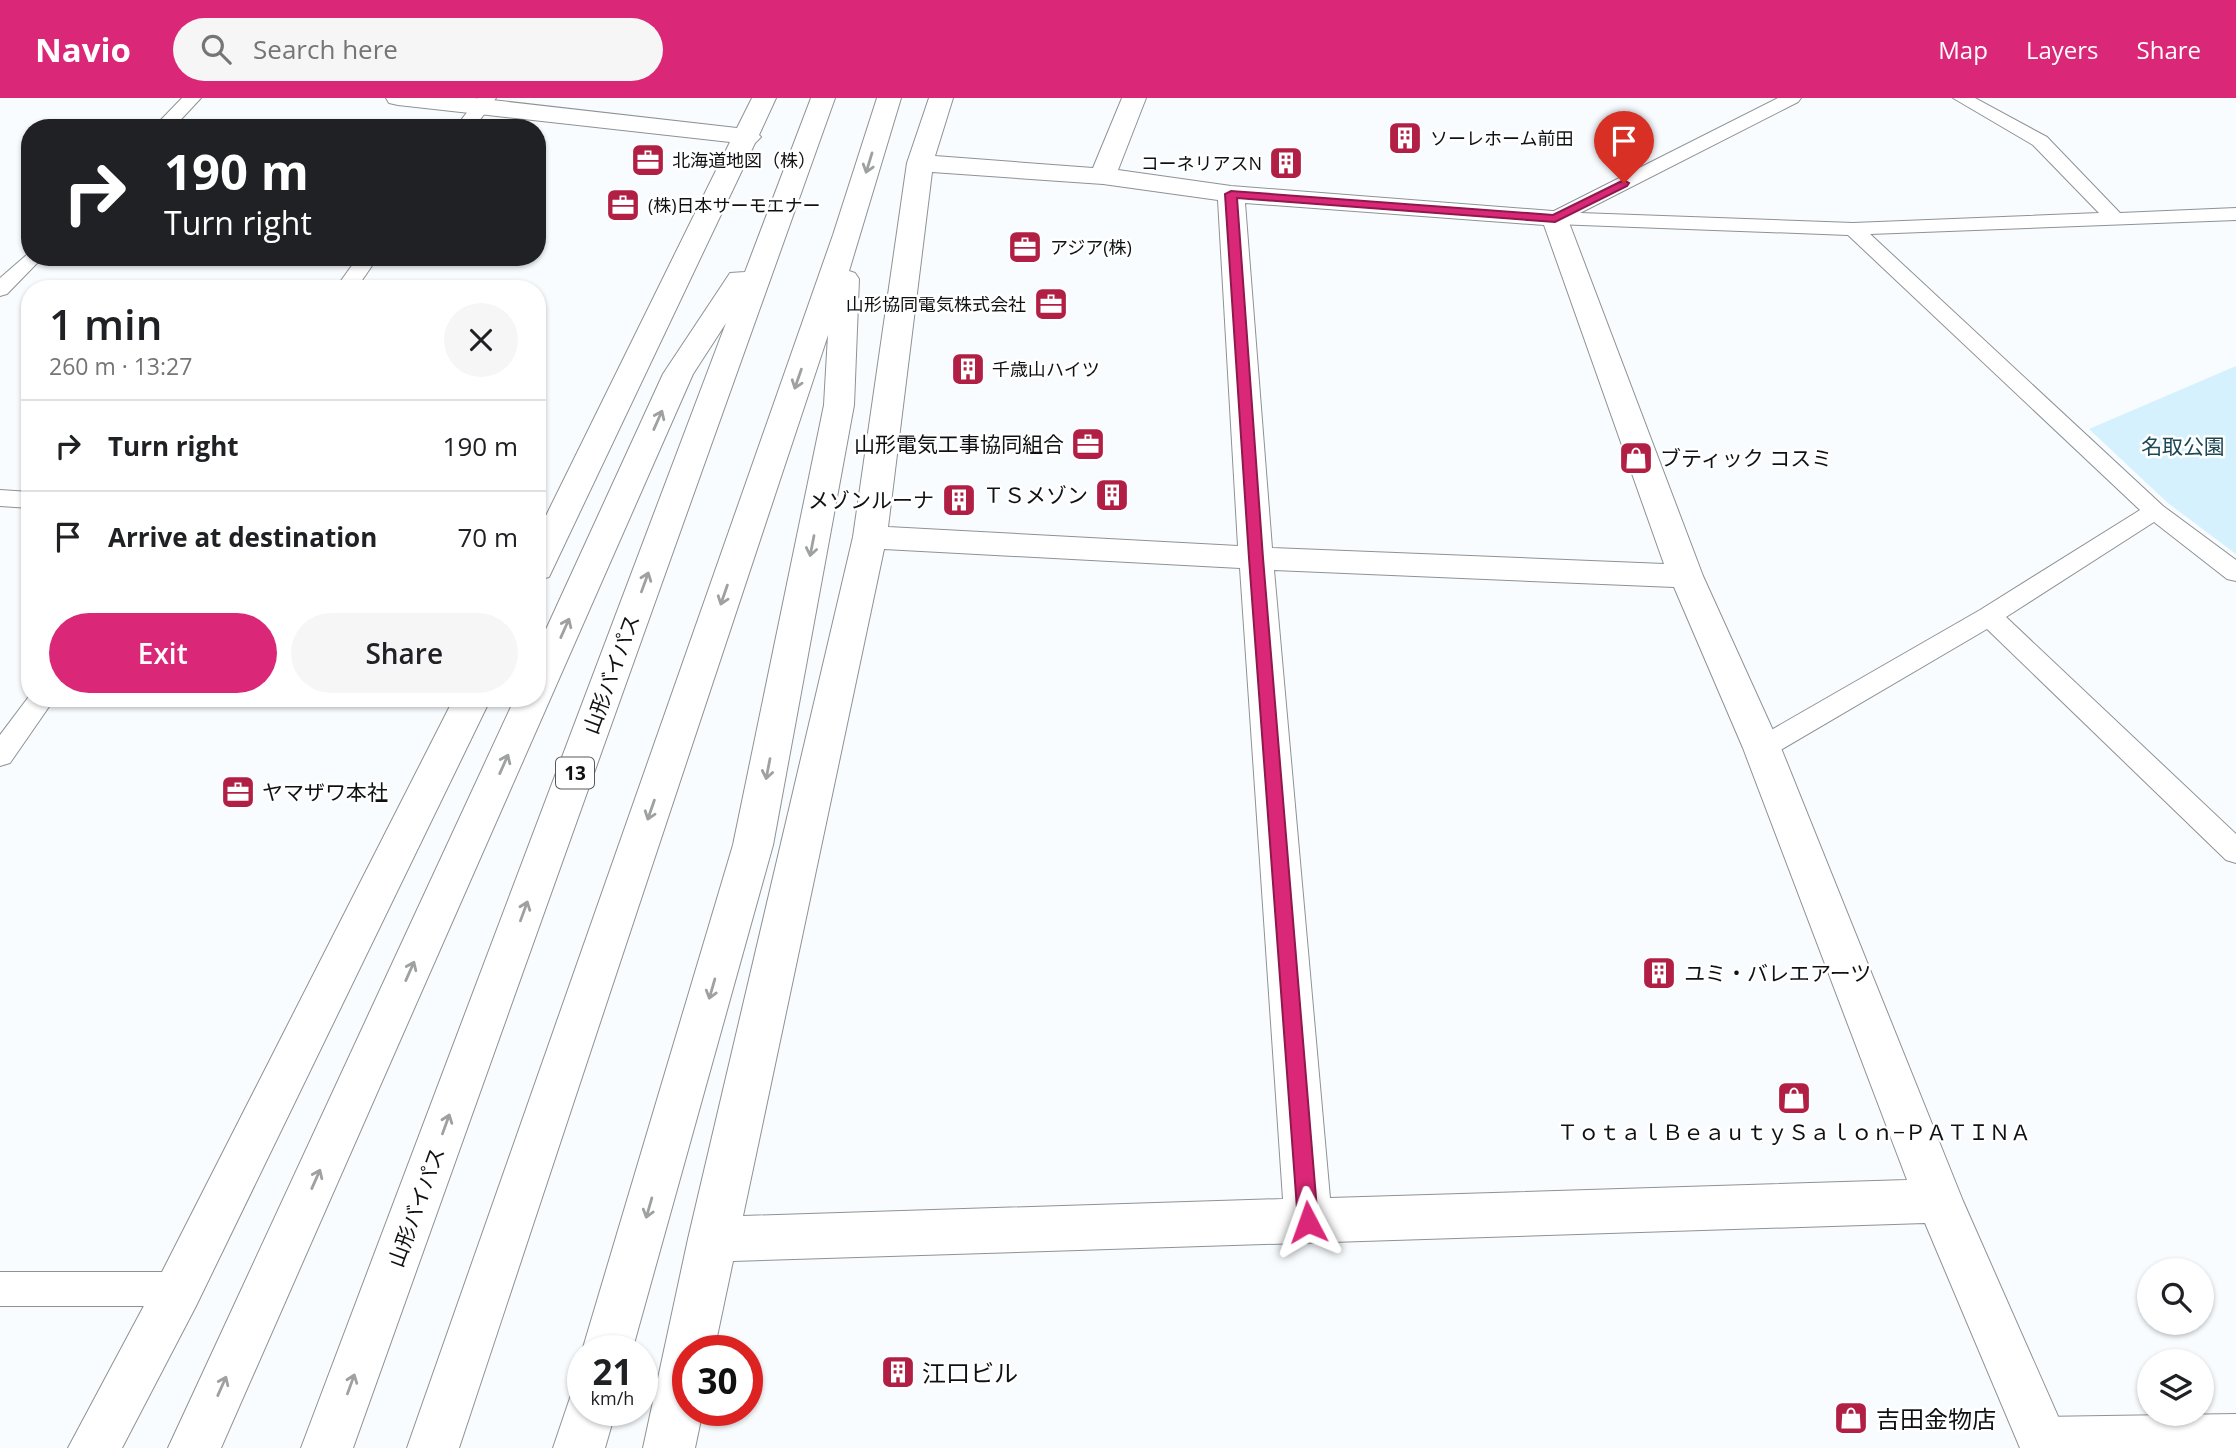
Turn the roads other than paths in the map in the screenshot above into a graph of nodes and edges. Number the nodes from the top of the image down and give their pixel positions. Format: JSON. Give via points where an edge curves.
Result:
{"nodes":[{"id":1,"x":192,"y":98,"type":"edge"},
{"id":2,"x":398,"y":98,"type":"edge"},
{"id":3,"x":764,"y":98,"type":"edge"},
{"id":4,"x":823,"y":98,"type":"edge"},
{"id":5,"x":889,"y":98,"type":"edge"},
{"id":6,"x":941,"y":98,"type":"edge"},
{"id":7,"x":1134,"y":98,"type":"edge"},
{"id":8,"x":1962,"y":98,"type":"edge"},
{"id":9,"x":1784,"y":99,"type":"edge"},
{"id":10,"x":484,"y":102,"type":"edge"},
{"id":11,"x":171,"y":119,"type":"edge"},
{"id":12,"x":471,"y":119,"type":"edge"},
{"id":13,"x":748,"y":137,"type":"junction"},
{"id":14,"x":920,"y":163,"type":"junction"},
{"id":15,"x":1103,"y":176,"type":"junction"},
{"id":16,"x":1231,"y":194,"type":"junction"},
{"id":17,"x":2236,"y":214,"type":"edge"},
{"id":18,"x":1555,"y":218,"type":"junction"},
{"id":19,"x":2114,"y":218,"type":"junction"},
{"id":20,"x":777,"y":221,"type":"junction"},
{"id":21,"x":1853,"y":229,"type":"junction"},
{"id":22,"x":847,"y":235,"type":"junction"},
{"id":23,"x":24,"y":266,"type":"edge"},
{"id":24,"x":0,"y":290,"type":"edge"},
{"id":25,"x":0,"y":498,"type":"edge"},
{"id":26,"x":21,"y":499,"type":"edge"},
{"id":27,"x":2155,"y":511,"type":"junction"},
{"id":28,"x":546,"y":535,"type":"edge"},
{"id":29,"x":870,"y":537,"type":"junction"},
{"id":30,"x":1256,"y":558,"type":"junction"},
{"id":31,"x":2236,"y":573,"type":"edge"},
{"id":32,"x":1686,"y":576,"type":"junction"},
{"id":33,"x":1989,"y":616,"type":"junction"},
{"id":34,"x":546,"y":670,"type":"edge"},
{"id":35,"x":36,"y":707,"type":"edge"},
{"id":36,"x":469,"y":707,"type":"edge"},
{"id":37,"x":530,"y":707,"type":"edge"},
{"id":38,"x":1762,"y":748,"type":"junction"},
{"id":39,"x":0,"y":756,"type":"edge"},
{"id":40,"x":2236,"y":852,"type":"edge"},
{"id":41,"x":1939,"y":1201,"type":"junction"},
{"id":42,"x":1308,"y":1222,"type":"junction"},
{"id":43,"x":712,"y":1239,"type":"junction"},
{"id":44,"x":0,"y":1289,"type":"edge"},
{"id":45,"x":179,"y":1289,"type":"junction"},
{"id":46,"x":612,"y":1335,"type":"edge"},
{"id":47,"x":692,"y":1335,"type":"edge"},
{"id":48,"x":585,"y":1426,"type":"edge"},
{"id":49,"x":674,"y":1426,"type":"edge"},
{"id":50,"x":2236,"y":1433,"type":"edge"},
{"id":51,"x":2043,"y":1442,"type":"edge"},
{"id":52,"x":94,"y":1448,"type":"edge"},
{"id":53,"x":194,"y":1448,"type":"edge"},
{"id":54,"x":327,"y":1448,"type":"edge"},
{"id":55,"x":433,"y":1448,"type":"edge"},
{"id":56,"x":579,"y":1448,"type":"edge"},
{"id":57,"x":669,"y":1448,"type":"edge"}],
"edges":[{"from":1,"to":11,"type":"lane"},
{"from":2,"to":10,"type":"main road"},
{"from":3,"to":13,"type":"main road"},
{"from":4,"to":20,"type":"main road","name":"山形バイパス","number":"13"},
{"from":5,"to":22,"type":"main road","one_way":true},
{"from":6,"to":14,"type":"main road"},
{"from":7,"to":15,"type":"main road"},
{"from":8,"to":19,"type":"lane","via":[[2039,141]]},
{"from":9,"to":18,"type":"lane"},
{"from":10,"to":12,"type":"lane"},
{"from":10,"to":13,"type":"main road"},
{"from":13,"to":28,"type":"main road"},
{"from":14,"to":15,"type":"main road"},
{"from":14,"to":29,"type":"main road"},
{"from":15,"to":16,"type":"main road"},
{"from":16,"to":18,"type":"main road"},
{"from":16,"to":30,"type":"main road"},
{"from":17,"to":19,"type":"lane"},
{"from":18,"to":21,"type":"lane"},
{"from":18,"to":32,"type":"main road"},
{"from":19,"to":21,"type":"lane"},
{"from":34,"to":20,"type":"main road","one_way":true,"via":[[678,374]]},
{"from":54,"to":20,"type":"main road","name":"山形バイパス","number":"13","one_way":true},
{"from":21,"to":27,"type":"lane"},
{"from":22,"to":46,"type":"main road","one_way":true,"via":[[839,405],[753,845]]},
{"from":22,"to":55,"type":"main road","one_way":true},
{"from":23,"to":24,"type":"lane"},
{"from":25,"to":26,"type":"lane"},
{"from":27,"to":31,"type":"lane"},
{"from":27,"to":33,"type":"lane"},
{"from":29,"to":30,"type":"main road"},
{"from":29,"to":43,"type":"main road"},
{"from":30,"to":32,"type":"main road"},
{"from":30,"to":42,"type":"main road"},
{"from":32,"to":38,"type":"main road"},
{"from":33,"to":38,"type":"lane"},
{"from":33,"to":40,"type":"lane"},
{"from":35,"to":39,"type":"lane"},
{"from":36,"to":45,"type":"main road"},
{"from":53,"to":37,"type":"main road","one_way":true},
{"from":38,"to":41,"type":"main road"},
{"from":41,"to":42,"type":"main road"},
{"from":41,"to":51,"type":"main road"},
{"from":42,"to":43,"type":"main road"},
{"from":43,"to":47,"type":"main road"},
{"from":44,"to":45,"type":"lane"},
{"from":45,"to":52,"type":"main road"},
{"from":48,"to":56,"type":"main road"},
{"from":49,"to":57,"type":"main road"},
{"from":50,"to":51,"type":"lane"}]}
